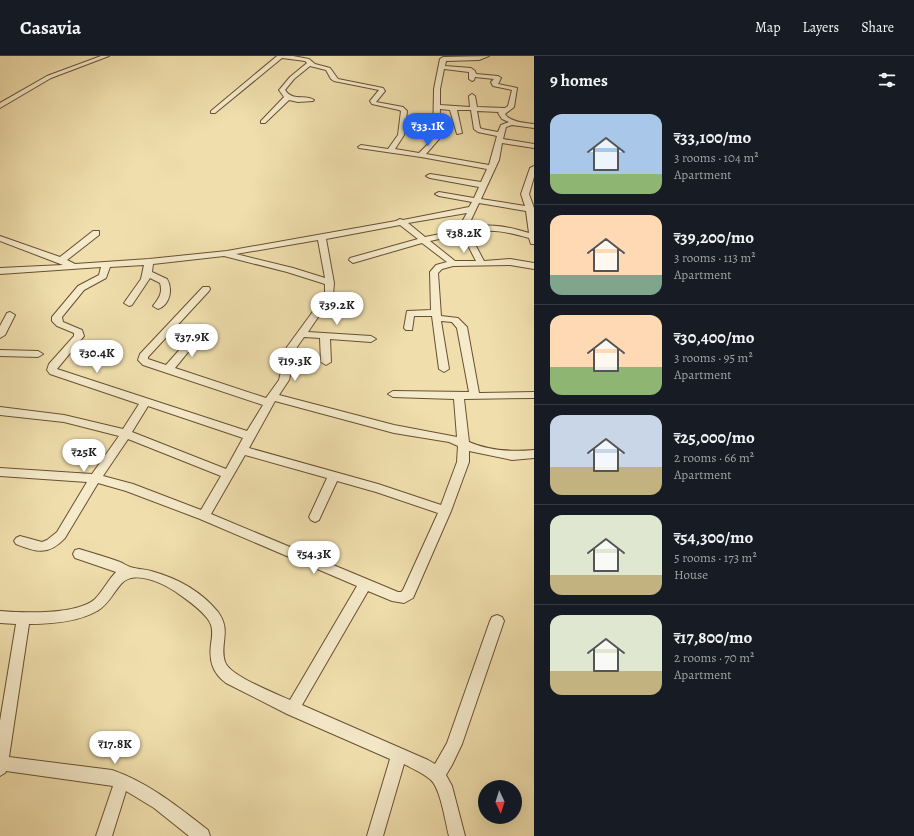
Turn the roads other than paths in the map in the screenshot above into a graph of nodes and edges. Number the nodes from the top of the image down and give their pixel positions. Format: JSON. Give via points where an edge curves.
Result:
{"nodes":[{"id":1,"x":106,"y":56,"type":"edge"},
{"id":2,"x":282,"y":56,"type":"edge"},
{"id":3,"x":486,"y":56,"type":"edge"},
{"id":4,"x":310,"y":63,"type":"junction"},
{"id":5,"x":442,"y":67,"type":"junction"},
{"id":6,"x":472,"y":96,"type":"dead end"},
{"id":7,"x":288,"y":97,"type":"junction"},
{"id":8,"x":311,"y":100,"type":"dead end"},
{"id":9,"x":0,"y":106,"type":"edge"},
{"id":10,"x":436,"y":107,"type":"junction"},
{"id":11,"x":453,"y":108,"type":"junction"},
{"id":12,"x":473,"y":109,"type":"junction"},
{"id":13,"x":505,"y":110,"type":"junction"},
{"id":14,"x":213,"y":112,"type":"dead end"},
{"id":15,"x":263,"y":122,"type":"dead end"},
{"id":16,"x":523,"y":124,"type":"junction"},
{"id":17,"x":534,"y":126,"type":"edge"},
{"id":18,"x":458,"y":133,"type":"dead end"},
{"id":19,"x":501,"y":137,"type":"junction"},
{"id":20,"x":534,"y":146,"type":"edge"},
{"id":21,"x":361,"y":147,"type":"dead end"},
{"id":22,"x":390,"y":151,"type":"junction"},
{"id":23,"x":421,"y":156,"type":"junction"},
{"id":24,"x":491,"y":168,"type":"junction"},
{"id":25,"x":534,"y":168,"type":"edge"},
{"id":26,"x":430,"y":176,"type":"dead end"},
{"id":27,"x":483,"y":185,"type":"junction"},
{"id":28,"x":439,"y":194,"type":"dead end"},
{"id":29,"x":476,"y":200,"type":"junction"},
{"id":30,"x":472,"y":209,"type":"junction"},
{"id":31,"x":532,"y":210,"type":"edge"},
{"id":32,"x":400,"y":221,"type":"junction"},
{"id":33,"x":466,"y":230,"type":"junction"},
{"id":34,"x":96,"y":233,"type":"dead end"},
{"id":35,"x":322,"y":237,"type":"junction"},
{"id":36,"x":0,"y":238,"type":"edge"},
{"id":37,"x":533,"y":239,"type":"edge"},
{"id":38,"x":423,"y":240,"type":"junction"},
{"id":39,"x":224,"y":253,"type":"junction"},
{"id":40,"x":61,"y":260,"type":"junction"},
{"id":41,"x":353,"y":260,"type":"dead end"},
{"id":42,"x":149,"y":262,"type":"junction"},
{"id":43,"x":453,"y":263,"type":"junction"},
{"id":44,"x":481,"y":263,"type":"junction"},
{"id":45,"x":106,"y":265,"type":"junction"},
{"id":46,"x":534,"y":266,"type":"edge"},
{"id":47,"x":75,"y":267,"type":"junction"},
{"id":48,"x":0,"y":271,"type":"edge"},
{"id":49,"x":149,"y":274,"type":"junction"},
{"id":50,"x":330,"y":283,"type":"junction"},
{"id":51,"x":206,"y":289,"type":"dead end"},
{"id":52,"x":129,"y":303,"type":"dead end"},
{"id":53,"x":158,"y":306,"type":"dead end"},
{"id":54,"x":10,"y":315,"type":"dead end"},
{"id":55,"x":436,"y":316,"type":"junction"},
{"id":56,"x":409,"y":328,"type":"dead end"},
{"id":57,"x":199,"y":333,"type":"dead end"},
{"id":58,"x":301,"y":334,"type":"junction"},
{"id":59,"x":0,"y":335,"type":"edge"},
{"id":60,"x":325,"y":336,"type":"junction"},
{"id":61,"x":371,"y":339,"type":"dead end"},
{"id":62,"x":0,"y":353,"type":"edge"},
{"id":63,"x":38,"y":354,"type":"dead end"},
{"id":64,"x":326,"y":362,"type":"dead end"},
{"id":65,"x":168,"y":369,"type":"junction"},
{"id":66,"x":444,"y":370,"type":"dead end"},
{"id":67,"x":393,"y":394,"type":"dead end"},
{"id":68,"x":534,"y":395,"type":"edge"},
{"id":69,"x":459,"y":396,"type":"junction"},
{"id":70,"x":475,"y":396,"type":"junction"},
{"id":71,"x":271,"y":400,"type":"junction"},
{"id":72,"x":146,"y":401,"type":"junction"},
{"id":73,"x":0,"y":411,"type":"edge"},
{"id":74,"x":126,"y":434,"type":"junction"},
{"id":75,"x":250,"y":436,"type":"junction"},
{"id":76,"x":463,"y":444,"type":"junction"},
{"id":77,"x":242,"y":450,"type":"junction"},
{"id":78,"x":534,"y":454,"type":"edge"},
{"id":79,"x":0,"y":472,"type":"edge"},
{"id":80,"x":228,"y":474,"type":"junction"},
{"id":81,"x":334,"y":476,"type":"junction"},
{"id":82,"x":95,"y":478,"type":"junction"},
{"id":83,"x":445,"y":510,"type":"junction"},
{"id":84,"x":204,"y":516,"type":"junction"},
{"id":85,"x":315,"y":517,"type":"dead end"},
{"id":86,"x":20,"y":541,"type":"dead end"},
{"id":87,"x":79,"y":554,"type":"dead end"},
{"id":88,"x":126,"y":572,"type":"junction"},
{"id":89,"x":366,"y":583,"type":"junction"},
{"id":90,"x":0,"y":617,"type":"edge"},
{"id":91,"x":23,"y":620,"type":"junction"},
{"id":92,"x":497,"y":621,"type":"dead end"},
{"id":93,"x":292,"y":708,"type":"junction"},
{"id":94,"x":399,"y":755,"type":"junction"},
{"id":95,"x":1,"y":766,"type":"edge"},
{"id":96,"x":437,"y":775,"type":"junction"},
{"id":97,"x":122,"y":781,"type":"junction"},
{"id":98,"x":104,"y":836,"type":"edge"},
{"id":99,"x":202,"y":836,"type":"edge"},
{"id":100,"x":375,"y":836,"type":"edge"},
{"id":101,"x":457,"y":836,"type":"edge"}],
"edges":[{"from":1,"to":9,"type":"street","via":[[49,77]]},
{"from":2,"to":4,"type":"street"},
{"from":2,"to":14,"type":"street"},
{"from":3,"to":5,"type":"street","via":[[443,59]]},
{"from":4,"to":7,"type":"street","via":[[282,88]]},
{"from":4,"to":22,"type":"street","via":[[328,69],[336,80],[381,88],[382,91],[374,103],[402,108],[401,135]]},
{"from":5,"to":10,"type":"street"},
{"from":5,"to":13,"type":"street","via":[[470,70],[472,78],[496,76],[498,78],[494,82],[495,85],[515,89],[510,107]]},
{"from":6,"to":12,"type":"street"},
{"from":7,"to":8,"type":"street"},
{"from":7,"to":15,"type":"street"},
{"from":10,"to":11,"type":"street"},
{"from":10,"to":23,"type":"street","via":[[436,139]]},
{"from":11,"to":12,"type":"street"},
{"from":11,"to":18,"type":"street"},
{"from":12,"to":13,"type":"street"},
{"from":12,"to":19,"type":"street","via":[[477,129]]},
{"from":13,"to":16,"type":"street","via":[[501,113],[504,118]]},
{"from":16,"to":17,"type":"street"},
{"from":16,"to":19,"type":"street","via":[[505,124]]},
{"from":19,"to":20,"type":"street"},
{"from":19,"to":24,"type":"street"},
{"from":21,"to":22,"type":"street"},
{"from":22,"to":23,"type":"street"},
{"from":23,"to":24,"type":"street"},
{"from":24,"to":27,"type":"street"},
{"from":25,"to":31,"type":"street","via":[[526,194]]},
{"from":26,"to":27,"type":"street"},
{"from":27,"to":29,"type":"street"},
{"from":28,"to":29,"type":"street"},
{"from":29,"to":30,"type":"street"},
{"from":29,"to":31,"type":"street"},
{"from":30,"to":32,"type":"street"},
{"from":30,"to":33,"type":"street"},
{"from":31,"to":37,"type":"street"},
{"from":32,"to":35,"type":"street"},
{"from":32,"to":38,"type":"street"},
{"from":33,"to":37,"type":"street","via":[[495,226]]},
{"from":33,"to":38,"type":"street"},
{"from":33,"to":44,"type":"street"},
{"from":34,"to":40,"type":"street"},
{"from":35,"to":39,"type":"street"},
{"from":35,"to":50,"type":"street"},
{"from":36,"to":40,"type":"street"},
{"from":38,"to":41,"type":"street"},
{"from":38,"to":43,"type":"street"},
{"from":39,"to":42,"type":"street"},
{"from":39,"to":50,"type":"street"},
{"from":40,"to":47,"type":"street"},
{"from":42,"to":45,"type":"street"},
{"from":42,"to":49,"type":"street"},
{"from":43,"to":44,"type":"street"},
{"from":43,"to":55,"type":"street","via":[[439,267],[434,272]]},
{"from":44,"to":46,"type":"street","via":[[510,262]]},
{"from":45,"to":47,"type":"street"},
{"from":45,"to":72,"type":"street","via":[[103,276],[80,288],[57,318],[60,324],[79,332],[79,336],[52,370]]},
{"from":47,"to":48,"type":"street"},
{"from":49,"to":52,"type":"street"},
{"from":49,"to":53,"type":"street","via":[[164,281],[166,285],[167,293]]},
{"from":50,"to":58,"type":"street","via":[[329,295]]},
{"from":51,"to":65,"type":"street","via":[[143,356],[146,363]]},
{"from":54,"to":59,"type":"street"},
{"from":55,"to":56,"type":"street","via":[[410,313]]},
{"from":55,"to":66,"type":"street"},
{"from":55,"to":70,"type":"street","via":[[455,320],[462,327]]},
{"from":57,"to":65,"type":"street"},
{"from":58,"to":60,"type":"street"},
{"from":58,"to":71,"type":"street","via":[[292,347],[284,380]]},
{"from":60,"to":61,"type":"street"},
{"from":60,"to":64,"type":"street"},
{"from":62,"to":63,"type":"street"},
{"from":65,"to":71,"type":"street"},
{"from":67,"to":69,"type":"street"},
{"from":68,"to":70,"type":"street"},
{"from":69,"to":70,"type":"street"},
{"from":69,"to":76,"type":"street"},
{"from":71,"to":75,"type":"street"},
{"from":71,"to":76,"type":"street","via":[[394,429],[451,439]]},
{"from":72,"to":74,"type":"street"},
{"from":72,"to":75,"type":"street"},
{"from":73,"to":74,"type":"street","via":[[70,419]]},
{"from":74,"to":80,"type":"street"},
{"from":74,"to":82,"type":"street"},
{"from":75,"to":77,"type":"street"},
{"from":76,"to":78,"type":"street","via":[[504,455]]},
{"from":76,"to":83,"type":"street","via":[[463,462]]},
{"from":77,"to":80,"type":"street"},
{"from":77,"to":81,"type":"street"},
{"from":79,"to":82,"type":"street"},
{"from":80,"to":84,"type":"street"},
{"from":81,"to":83,"type":"street"},
{"from":81,"to":85,"type":"street"},
{"from":82,"to":84,"type":"street","via":[[145,492]]},
{"from":82,"to":86,"type":"street","via":[[55,542],[40,547]]},
{"from":83,"to":89,"type":"street","via":[[404,598],[397,598]]},
{"from":84,"to":89,"type":"street"},
{"from":87,"to":88,"type":"street","via":[[116,566]]},
{"from":88,"to":91,"type":"street","via":[[94,607],[43,619]]},
{"from":88,"to":93,"type":"street","via":[[170,582],[206,609],[218,625],[218,664],[223,671],[228,676]]},
{"from":89,"to":93,"type":"street"},
{"from":90,"to":91,"type":"street"},
{"from":91,"to":95,"type":"street"},
{"from":92,"to":96,"type":"street","via":[[454,744]]},
{"from":93,"to":94,"type":"street"},
{"from":94,"to":96,"type":"street","via":[[423,765]]},
{"from":94,"to":100,"type":"street"},
{"from":95,"to":97,"type":"street"},
{"from":96,"to":101,"type":"street","via":[[444,786]]},
{"from":97,"to":98,"type":"street"},
{"from":97,"to":99,"type":"street","via":[[149,795]]}]}
